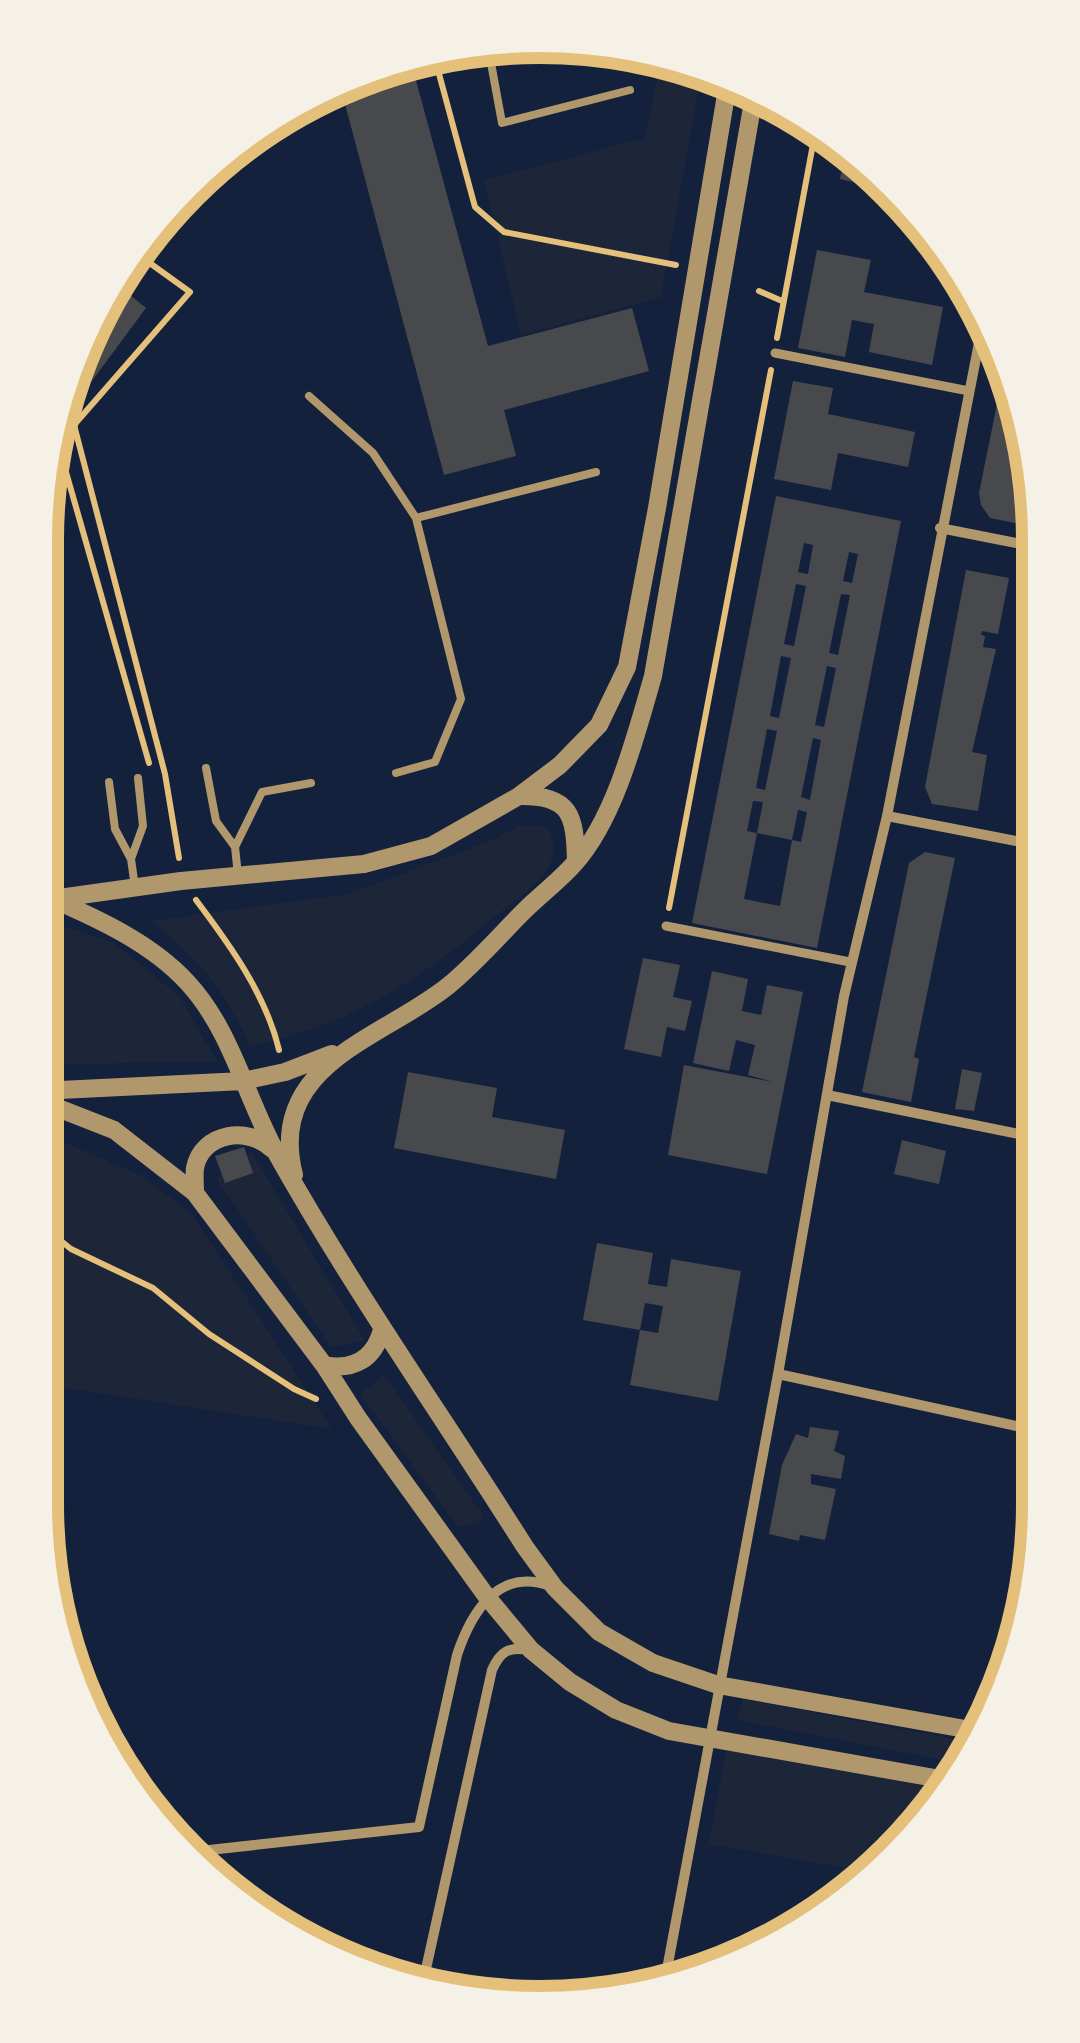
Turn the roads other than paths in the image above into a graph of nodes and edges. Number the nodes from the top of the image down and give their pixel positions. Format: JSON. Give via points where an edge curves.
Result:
{"nodes":[{"id":1,"x":491,"y":61,"type":"edge"},
{"id":2,"x":630,"y":90,"type":"dead end"},
{"id":3,"x":726,"y":95,"type":"edge"},
{"id":4,"x":753,"y":107,"type":"edge"},
{"id":5,"x":979,"y":340,"type":"edge"},
{"id":6,"x":774,"y":353,"type":"road end"},
{"id":7,"x":969,"y":391,"type":"junction"},
{"id":8,"x":308,"y":396,"type":"dead end"},
{"id":9,"x":596,"y":472,"type":"dead end"},
{"id":10,"x":416,"y":518,"type":"junction"},
{"id":11,"x":940,"y":528,"type":"junction"},
{"id":12,"x":1022,"y":544,"type":"edge"},
{"id":13,"x":206,"y":768,"type":"dead end"},
{"id":14,"x":396,"y":773,"type":"dead end"},
{"id":15,"x":138,"y":778,"type":"dead end"},
{"id":16,"x":109,"y":782,"type":"dead end"},
{"id":17,"x":311,"y":784,"type":"dead end"},
{"id":18,"x":519,"y":796,"type":"junction"},
{"id":19,"x":887,"y":816,"type":"junction"},
{"id":20,"x":1022,"y":842,"type":"edge"},
{"id":21,"x":236,"y":847,"type":"junction"},
{"id":22,"x":132,"y":859,"type":"junction"},
{"id":23,"x":576,"y":862,"type":"junction"},
{"id":24,"x":238,"y":875,"type":"junction"},
{"id":25,"x":135,"y":886,"type":"junction"},
{"id":26,"x":58,"y":897,"type":"edge"},
{"id":27,"x":58,"y":903,"type":"edge"},
{"id":28,"x":666,"y":926,"type":"road end"},
{"id":29,"x":850,"y":962,"type":"junction"},
{"id":30,"x":347,"y":1049,"type":"junction"},
{"id":31,"x":243,"y":1081,"type":"junction"},
{"id":32,"x":58,"y":1090,"type":"edge"},
{"id":33,"x":827,"y":1095,"type":"junction"},
{"id":34,"x":58,"y":1108,"type":"edge"},
{"id":35,"x":1022,"y":1135,"type":"edge"},
{"id":36,"x":276,"y":1153,"type":"junction"},
{"id":37,"x":298,"y":1190,"type":"junction"},
{"id":38,"x":195,"y":1193,"type":"junction"},
{"id":39,"x":382,"y":1330,"type":"junction"},
{"id":40,"x":324,"y":1365,"type":"junction"},
{"id":41,"x":778,"y":1374,"type":"junction"},
{"id":42,"x":1022,"y":1427,"type":"edge"},
{"id":43,"x":555,"y":1588,"type":"junction"},
{"id":44,"x":487,"y":1597,"type":"junction"},
{"id":45,"x":531,"y":1650,"type":"junction"},
{"id":46,"x":718,"y":1684,"type":"junction"},
{"id":47,"x":966,"y":1729,"type":"edge"},
{"id":48,"x":709,"y":1738,"type":"junction"},
{"id":49,"x":936,"y":1778,"type":"edge"},
{"id":50,"x":206,"y":1850,"type":"edge"},
{"id":51,"x":667,"y":1968,"type":"edge"},
{"id":52,"x":425,"y":1971,"type":"edge"}],
"edges":[{"from":1,"to":2,"type":"lane","via":[[502,122]]},
{"from":3,"to":18,"type":"street","via":[[627,667],[600,724]]},
{"from":4,"to":23,"type":"street","via":[[653,676],[625,771]]},
{"from":5,"to":7,"type":"street"},
{"from":6,"to":7,"type":"street"},
{"from":7,"to":11,"type":"street"},
{"from":8,"to":10,"type":"lane","via":[[374,454]]},
{"from":9,"to":10,"type":"lane"},
{"from":10,"to":14,"type":"lane","via":[[461,699],[435,762]]},
{"from":11,"to":12,"type":"street"},
{"from":11,"to":19,"type":"street"},
{"from":13,"to":21,"type":"lane","via":[[216,821]]},
{"from":15,"to":22,"type":"lane","via":[[143,826]]},
{"from":16,"to":22,"type":"lane","via":[[116,829]]},
{"from":17,"to":21,"type":"lane","via":[[262,792]]},
{"from":18,"to":23,"type":"street","via":[[561,804],[576,834]]},
{"from":18,"to":24,"type":"street","via":[[431,846],[364,864]]},
{"from":19,"to":20,"type":"street"},
{"from":19,"to":29,"type":"street"},
{"from":21,"to":24,"type":"lane"},
{"from":22,"to":25,"type":"lane"},
{"from":23,"to":30,"type":"street","via":[[452,983]]},
{"from":24,"to":25,"type":"street"},
{"from":25,"to":26,"type":"street"},
{"from":27,"to":31,"type":"street","via":[[98,918],[184,978],[211,1010]]},
{"from":28,"to":29,"type":"street"},
{"from":29,"to":33,"type":"street"},
{"from":30,"to":31,"type":"street"},
{"from":30,"to":37,"type":"street","via":[[317,1074],[297,1107],[290,1149]]},
{"from":31,"to":32,"type":"street"},
{"from":31,"to":36,"type":"street"},
{"from":33,"to":35,"type":"street"},
{"from":33,"to":41,"type":"street"},
{"from":34,"to":38,"type":"street","via":[[114,1130]]},
{"from":36,"to":37,"type":"street"},
{"from":36,"to":38,"type":"street","via":[[251,1136],[218,1139],[195,1167]]},
{"from":37,"to":39,"type":"street"},
{"from":38,"to":40,"type":"street"},
{"from":39,"to":40,"type":"street","via":[[362,1361]]},
{"from":39,"to":43,"type":"street"},
{"from":40,"to":44,"type":"street"},
{"from":41,"to":42,"type":"street"},
{"from":41,"to":46,"type":"street"},
{"from":43,"to":44,"type":"street","via":[[520,1582]]},
{"from":43,"to":46,"type":"street","via":[[599,1632],[653,1663]]},
{"from":44,"to":45,"type":"street"},
{"from":44,"to":50,"type":"street","via":[[456,1655],[419,1828]]},
{"from":45,"to":48,"type":"street","via":[[616,1710]]},
{"from":45,"to":52,"type":"street","via":[[505,1650],[492,1670]]},
{"from":46,"to":47,"type":"street"},
{"from":46,"to":48,"type":"street"},
{"from":48,"to":49,"type":"street"},
{"from":48,"to":51,"type":"street"}]}
